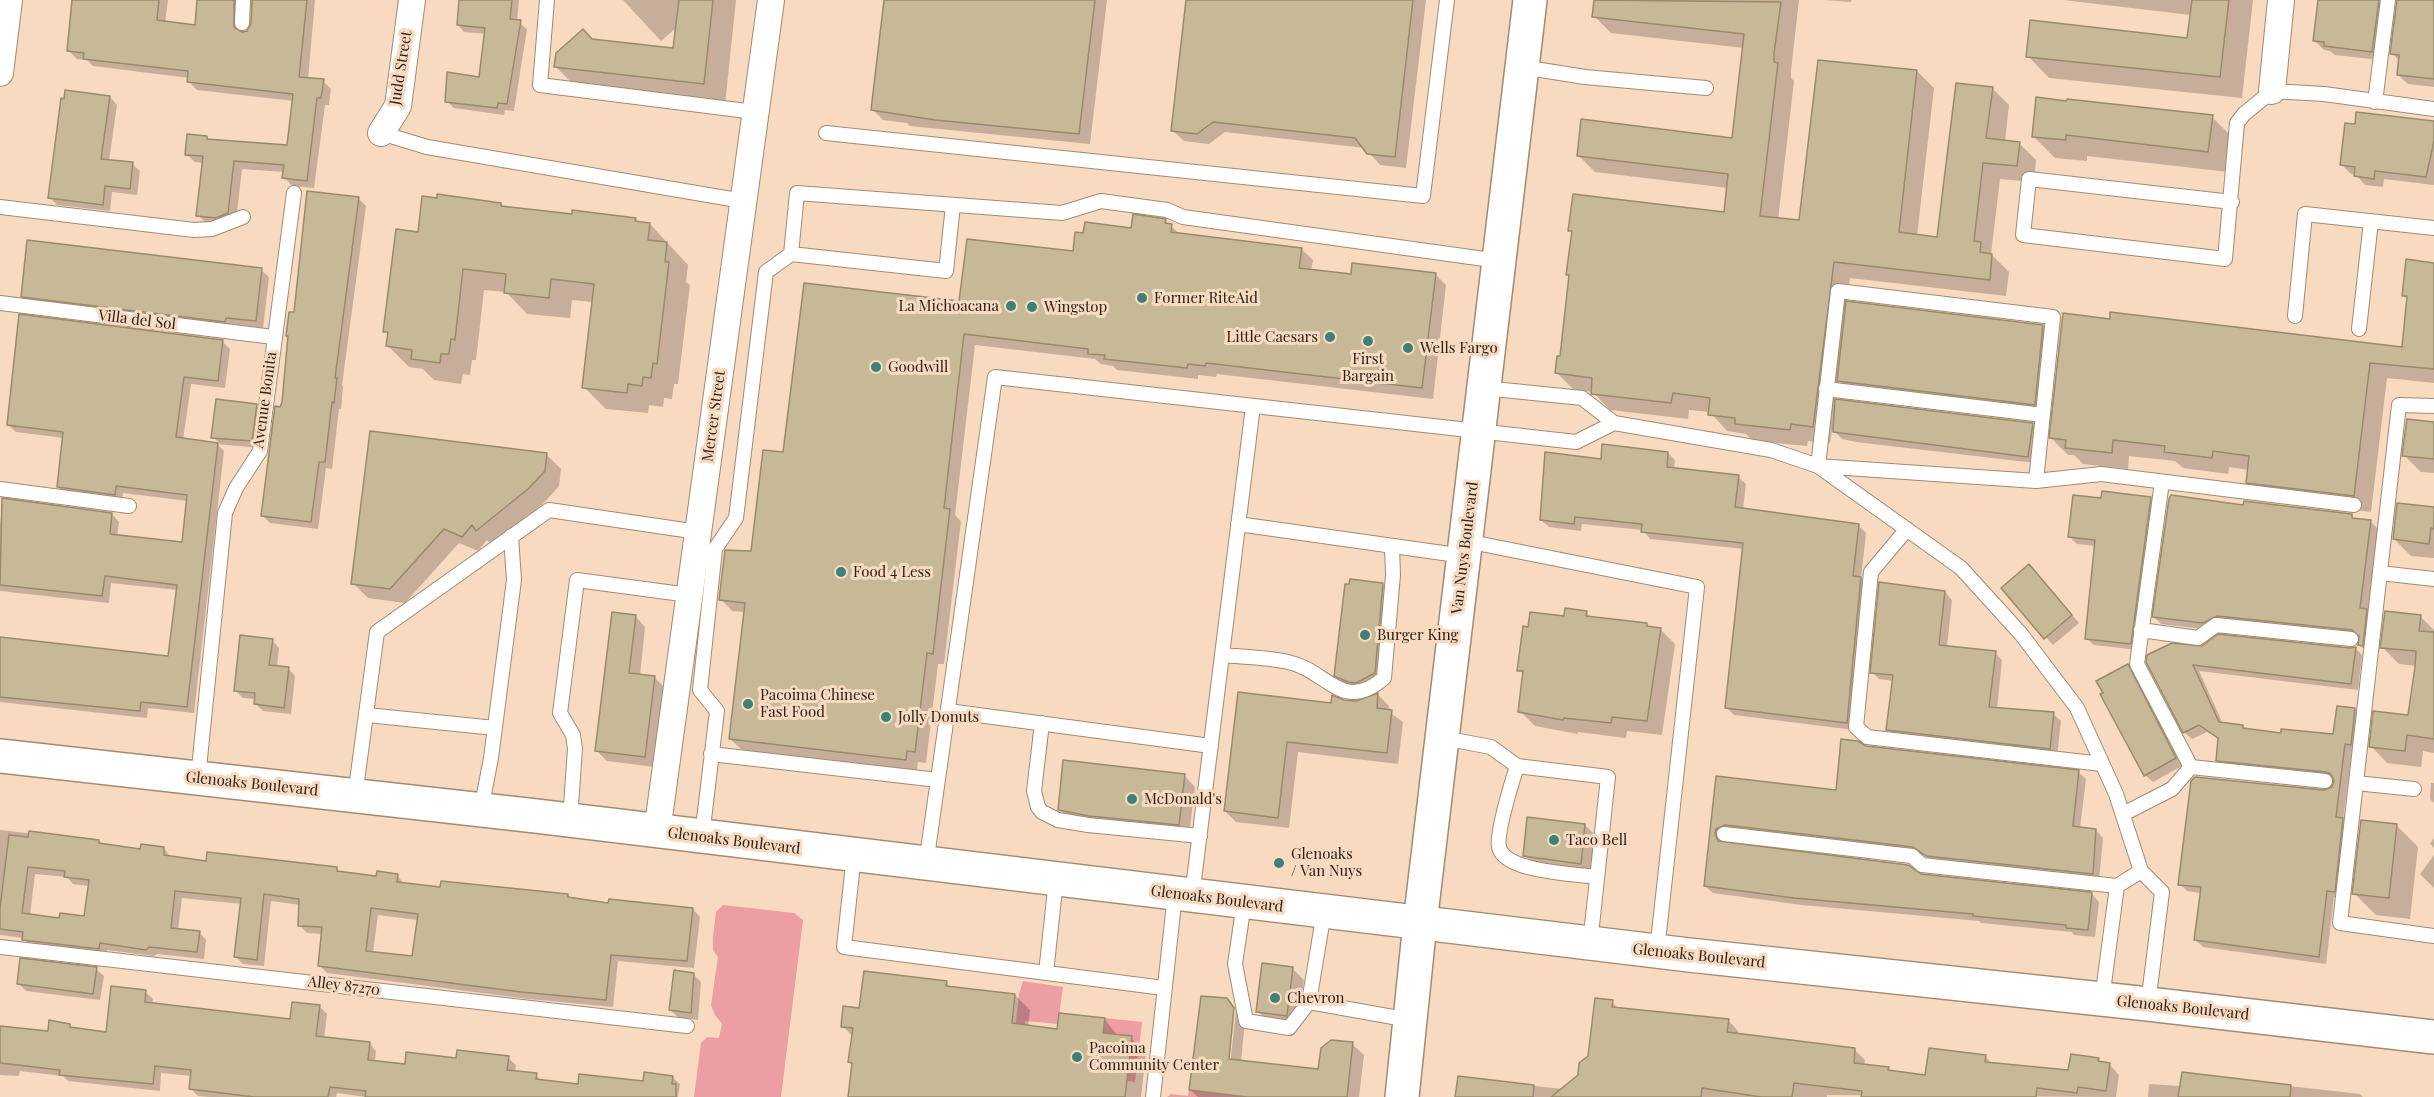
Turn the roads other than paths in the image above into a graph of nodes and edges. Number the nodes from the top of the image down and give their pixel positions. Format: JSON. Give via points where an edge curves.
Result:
{"nodes":[{"id":1,"x":9,"y":0,"type":"edge"},
{"id":2,"x":243,"y":0,"type":"edge"},
{"id":3,"x":412,"y":0,"type":"edge"},
{"id":4,"x":547,"y":0,"type":"edge"},
{"id":5,"x":771,"y":0,"type":"edge"},
{"id":6,"x":1447,"y":0,"type":"edge"},
{"id":7,"x":1530,"y":0,"type":"edge"},
{"id":8,"x":2281,"y":0,"type":"edge"},
{"id":9,"x":2388,"y":0,"type":"edge"},
{"id":10,"x":242,"y":23,"type":"dead end"},
{"id":11,"x":1522,"y":67,"type":"junction"},
{"id":12,"x":0,"y":74,"type":"edge"},
{"id":13,"x":1706,"y":88,"type":"dead end"},
{"id":14,"x":2272,"y":91,"type":"junction"},
{"id":15,"x":2375,"y":102,"type":"junction"},
{"id":16,"x":2434,"y":109,"type":"edge"},
{"id":17,"x":755,"y":112,"type":"junction"},
{"id":18,"x":381,"y":133,"type":"joint"},
{"id":19,"x":826,"y":133,"type":"dead end"},
{"id":20,"x":294,"y":193,"type":"dead end"},
{"id":21,"x":743,"y":201,"type":"junction"},
{"id":22,"x":2232,"y":202,"type":"junction"},
{"id":23,"x":953,"y":205,"type":"junction"},
{"id":24,"x":0,"y":207,"type":"edge"},
{"id":25,"x":243,"y":217,"type":"dead end"},
{"id":26,"x":2371,"y":221,"type":"junction"},
{"id":27,"x":2434,"y":228,"type":"edge"},
{"id":28,"x":791,"y":254,"type":"junction"},
{"id":29,"x":1499,"y":261,"type":"junction"},
{"id":30,"x":0,"y":303,"type":"edge"},
{"id":31,"x":2295,"y":316,"type":"dead end"},
{"id":32,"x":2359,"y":328,"type":"dead end"},
{"id":33,"x":273,"y":337,"type":"junction"},
{"id":34,"x":1484,"y":388,"type":"junction"},
{"id":35,"x":1826,"y":389,"type":"junction"},
{"id":36,"x":2434,"y":405,"type":"edge"},
{"id":37,"x":1253,"y":406,"type":"junction"},
{"id":38,"x":2043,"y":415,"type":"junction"},
{"id":39,"x":1614,"y":423,"type":"junction"},
{"id":40,"x":1479,"y":430,"type":"junction"},
{"id":41,"x":1818,"y":466,"type":"junction"},
{"id":42,"x":2036,"y":481,"type":"junction"},
{"id":43,"x":2162,"y":482,"type":"junction"},
{"id":44,"x":0,"y":489,"type":"edge"},
{"id":45,"x":2354,"y":505,"type":"dead end"},
{"id":46,"x":129,"y":506,"type":"dead end"},
{"id":47,"x":1238,"y":524,"type":"junction"},
{"id":48,"x":1907,"y":529,"type":"junction"},
{"id":49,"x":698,"y":532,"type":"junction"},
{"id":50,"x":511,"y":536,"type":"junction"},
{"id":51,"x":1392,"y":546,"type":"junction"},
{"id":52,"x":1465,"y":548,"type":"junction"},
{"id":53,"x":2380,"y":573,"type":"junction"},
{"id":54,"x":2434,"y":579,"type":"edge"},
{"id":55,"x":689,"y":595,"type":"junction"},
{"id":56,"x":2141,"y":630,"type":"junction"},
{"id":57,"x":2351,"y":639,"type":"dead end"},
{"id":58,"x":1222,"y":655,"type":"junction"},
{"id":59,"x":948,"y":711,"type":"junction"},
{"id":60,"x":367,"y":715,"type":"junction"},
{"id":61,"x":1042,"y":723,"type":"junction"},
{"id":62,"x":495,"y":728,"type":"junction"},
{"id":63,"x":1442,"y":738,"type":"junction"},
{"id":64,"x":1211,"y":746,"type":"junction"},
{"id":65,"x":711,"y":754,"type":"junction"},
{"id":66,"x":0,"y":756,"type":"edge"},
{"id":67,"x":2102,"y":764,"type":"junction"},
{"id":68,"x":1516,"y":766,"type":"junction"},
{"id":69,"x":2191,"y":767,"type":"junction"},
{"id":70,"x":198,"y":778,"type":"junction"},
{"id":71,"x":938,"y":780,"type":"junction"},
{"id":72,"x":2325,"y":781,"type":"dead end"},
{"id":73,"x":2356,"y":783,"type":"junction"},
{"id":74,"x":2414,"y":789,"type":"dead end"},
{"id":75,"x":355,"y":796,"type":"junction"},
{"id":76,"x":481,"y":810,"type":"junction"},
{"id":77,"x":2122,"y":814,"type":"junction"},
{"id":78,"x":570,"y":820,"type":"junction"},
{"id":79,"x":657,"y":831,"type":"junction"},
{"id":80,"x":1724,"y":834,"type":"dead end"},
{"id":81,"x":1200,"y":836,"type":"junction"},
{"id":82,"x":702,"y":837,"type":"junction"},
{"id":83,"x":854,"y":855,"type":"junction"},
{"id":84,"x":926,"y":864,"type":"junction"},
{"id":85,"x":2141,"y":871,"type":"junction"},
{"id":86,"x":1597,"y":877,"type":"junction"},
{"id":87,"x":1056,"y":880,"type":"junction"},
{"id":88,"x":2117,"y":886,"type":"junction"},
{"id":89,"x":1183,"y":895,"type":"junction"},
{"id":90,"x":1244,"y":903,"type":"junction"},
{"id":91,"x":1324,"y":912,"type":"junction"},
{"id":92,"x":1420,"y":923,"type":"junction"},
{"id":93,"x":2434,"y":936,"type":"edge"},
{"id":94,"x":1590,"y":944,"type":"junction"},
{"id":95,"x":0,"y":947,"type":"edge"},
{"id":96,"x":1657,"y":951,"type":"junction"},
{"id":97,"x":1046,"y":973,"type":"junction"},
{"id":98,"x":1164,"y":988,"type":"junction"},
{"id":99,"x":2102,"y":999,"type":"junction"},
{"id":100,"x":1309,"y":1002,"type":"junction"},
{"id":101,"x":2148,"y":1004,"type":"junction"},
{"id":102,"x":1410,"y":1020,"type":"junction"},
{"id":103,"x":687,"y":1026,"type":"dead end"},
{"id":104,"x":2434,"y":1037,"type":"edge"},
{"id":105,"x":1153,"y":1097,"type":"edge"},
{"id":106,"x":1402,"y":1097,"type":"edge"}],
"edges":[{"from":1,"to":12,"type":"street"},
{"from":2,"to":10,"type":"lane"},
{"from":3,"to":18,"type":"street","name":"Judd Street","via":[[398,106]]},
{"from":4,"to":17,"type":"lane","via":[[540,85]]},
{"from":5,"to":17,"type":"street","name":"Mercer Street"},
{"from":6,"to":19,"type":"lane","via":[[1423,196]]},
{"from":7,"to":11,"type":"main road","name":"Van Nuys Boulevard"},
{"from":8,"to":14,"type":"street"},
{"from":9,"to":15,"type":"lane"},
{"from":11,"to":13,"type":"lane"},
{"from":11,"to":29,"type":"main road","name":"Van Nuys Boulevard"},
{"from":14,"to":15,"type":"lane"},
{"from":14,"to":22,"type":"lane","via":[[2237,123]]},
{"from":15,"to":16,"type":"lane"},
{"from":17,"to":21,"type":"street","name":"Mercer Street"},
{"from":18,"to":21,"type":"lane","via":[[427,147]]},
{"from":20,"to":33,"type":"lane","name":"Avenue Bonita"},
{"from":21,"to":49,"type":"street","name":"Mercer Street"},
{"from":22,"to":22,"type":"lane","via":[[2029,179],[2023,235],[2225,259]]},
{"from":23,"to":28,"type":"lane","via":[[797,193]]},
{"from":23,"to":28,"type":"lane","via":[[946,271]]},
{"from":23,"to":29,"type":"lane","via":[[1062,213],[1101,201],[1167,210],[1183,217]]},
{"from":24,"to":25,"type":"lane","via":[[195,231]]},
{"from":26,"to":27,"type":"lane"},
{"from":26,"to":31,"type":"lane","via":[[2305,214]]},
{"from":26,"to":32,"type":"lane"},
{"from":28,"to":65,"type":"lane","via":[[766,272],[736,518],[715,549],[700,690],[717,711]]},
{"from":29,"to":34,"type":"main road","name":"Van Nuys Boulevard"},
{"from":30,"to":33,"type":"lane","name":"Villa del Sol"},
{"from":33,"to":70,"type":"lane","name":"Avenue Bonita","via":[[260,451],[225,513]]},
{"from":34,"to":39,"type":"lane","via":[[1582,399]]},
{"from":34,"to":40,"type":"main road","name":"Van Nuys Boulevard"},
{"from":35,"to":38,"type":"lane"},
{"from":35,"to":38,"type":"lane","via":[[1838,291],[2053,317]]},
{"from":35,"to":41,"type":"lane"},
{"from":36,"to":53,"type":"lane","via":[[2399,405]]},
{"from":37,"to":40,"type":"lane"},
{"from":37,"to":47,"type":"lane"},
{"from":37,"to":59,"type":"lane","via":[[995,377]]},
{"from":38,"to":42,"type":"lane"},
{"from":39,"to":40,"type":"lane","via":[[1576,442]]},
{"from":39,"to":41,"type":"lane","via":[[1771,450]]},
{"from":40,"to":52,"type":"main road","name":"Van Nuys Boulevard"},
{"from":41,"to":42,"type":"lane"},
{"from":41,"to":48,"type":"lane"},
{"from":42,"to":43,"type":"lane","via":[[2101,474]]},
{"from":43,"to":45,"type":"lane"},
{"from":43,"to":56,"type":"lane"},
{"from":44,"to":46,"type":"lane"},
{"from":47,"to":51,"type":"lane"},
{"from":47,"to":58,"type":"lane"},
{"from":48,"to":67,"type":"lane","via":[[1962,568],[2021,634],[2077,708]]},
{"from":48,"to":67,"type":"lane","via":[[1871,572],[1856,727],[1867,737]]},
{"from":49,"to":50,"type":"lane","via":[[549,510]]},
{"from":49,"to":55,"type":"street","name":"Mercer Street"},
{"from":50,"to":60,"type":"lane","via":[[377,632]]},
{"from":50,"to":62,"type":"lane","via":[[514,580]]},
{"from":51,"to":52,"type":"lane"},
{"from":51,"to":58,"type":"lane","via":[[1384,678],[1371,689],[1352,693],[1334,688],[1289,662]]},
{"from":52,"to":63,"type":"main road","name":"Van Nuys Boulevard"},
{"from":52,"to":96,"type":"lane","via":[[1697,587]]},
{"from":53,"to":54,"type":"lane"},
{"from":53,"to":73,"type":"lane"},
{"from":55,"to":78,"type":"lane","via":[[577,580],[560,713],[573,735],[575,749]]},
{"from":55,"to":79,"type":"street","name":"Mercer Street"},
{"from":56,"to":57,"type":"lane","via":[[2198,638],[2216,625]]},
{"from":56,"to":69,"type":"lane","via":[[2137,664]]},
{"from":58,"to":64,"type":"lane"},
{"from":59,"to":61,"type":"lane"},
{"from":59,"to":71,"type":"lane"},
{"from":60,"to":62,"type":"lane"},
{"from":60,"to":75,"type":"lane"},
{"from":61,"to":64,"type":"lane"},
{"from":61,"to":81,"type":"lane","via":[[1034,791],[1042,812],[1078,824]]},
{"from":62,"to":76,"type":"lane"},
{"from":63,"to":68,"type":"lane","via":[[1491,747]]},
{"from":63,"to":92,"type":"main road","name":"Van Nuys Boulevard"},
{"from":64,"to":81,"type":"lane"},
{"from":65,"to":71,"type":"lane"},
{"from":65,"to":82,"type":"lane"},
{"from":66,"to":70,"type":"main road","name":"Glenoaks Boulevard"},
{"from":67,"to":77,"type":"lane"},
{"from":68,"to":86,"type":"lane","via":[[1500,833],[1499,848],[1505,858],[1517,866]]},
{"from":68,"to":86,"type":"lane","via":[[1608,777]]},
{"from":69,"to":72,"type":"lane"},
{"from":69,"to":77,"type":"lane","via":[[2172,789]]},
{"from":70,"to":75,"type":"main road","name":"Glenoaks Boulevard"},
{"from":71,"to":84,"type":"lane"},
{"from":73,"to":74,"type":"lane"},
{"from":73,"to":93,"type":"lane","via":[[2340,923]]},
{"from":75,"to":76,"type":"main road","name":"Glenoaks Boulevard"},
{"from":76,"to":78,"type":"main road","name":"Glenoaks Boulevard"},
{"from":77,"to":85,"type":"lane"},
{"from":78,"to":79,"type":"main road","name":"Glenoaks Boulevard"},
{"from":79,"to":82,"type":"main road","name":"Glenoaks Boulevard"},
{"from":80,"to":88,"type":"lane","via":[[1912,856],[1922,865]]},
{"from":81,"to":89,"type":"lane"},
{"from":82,"to":83,"type":"main road","name":"Glenoaks Boulevard"},
{"from":83,"to":84,"type":"main road","name":"Glenoaks Boulevard"},
{"from":83,"to":97,"type":"lane","via":[[844,947]]},
{"from":84,"to":87,"type":"main road","name":"Glenoaks Boulevard"},
{"from":85,"to":88,"type":"lane"},
{"from":85,"to":101,"type":"lane","via":[[2162,892]]},
{"from":86,"to":94,"type":"lane"},
{"from":87,"to":89,"type":"main road","name":"Glenoaks Boulevard"},
{"from":87,"to":97,"type":"lane"},
{"from":88,"to":99,"type":"lane"},
{"from":89,"to":90,"type":"main road","name":"Glenoaks Boulevard"},
{"from":89,"to":98,"type":"lane"},
{"from":90,"to":91,"type":"main road","name":"Glenoaks Boulevard"},
{"from":90,"to":100,"type":"lane","via":[[1235,964],[1246,1021],[1289,1028]]},
{"from":91,"to":92,"type":"main road","name":"Glenoaks Boulevard"},
{"from":91,"to":100,"type":"lane"},
{"from":92,"to":94,"type":"main road","name":"Glenoaks Boulevard"},
{"from":92,"to":102,"type":"main road","name":"Van Nuys Boulevard"},
{"from":94,"to":96,"type":"main road","name":"Glenoaks Boulevard"},
{"from":95,"to":103,"type":"lane","name":"Alley 87270"},
{"from":96,"to":99,"type":"main road","name":"Glenoaks Boulevard"},
{"from":97,"to":98,"type":"lane"},
{"from":98,"to":105,"type":"lane"},
{"from":99,"to":101,"type":"main road","name":"Glenoaks Boulevard"},
{"from":100,"to":102,"type":"lane"},
{"from":101,"to":104,"type":"main road","name":"Glenoaks Boulevard"},
{"from":102,"to":106,"type":"main road","name":"Van Nuys Boulevard"}]}
